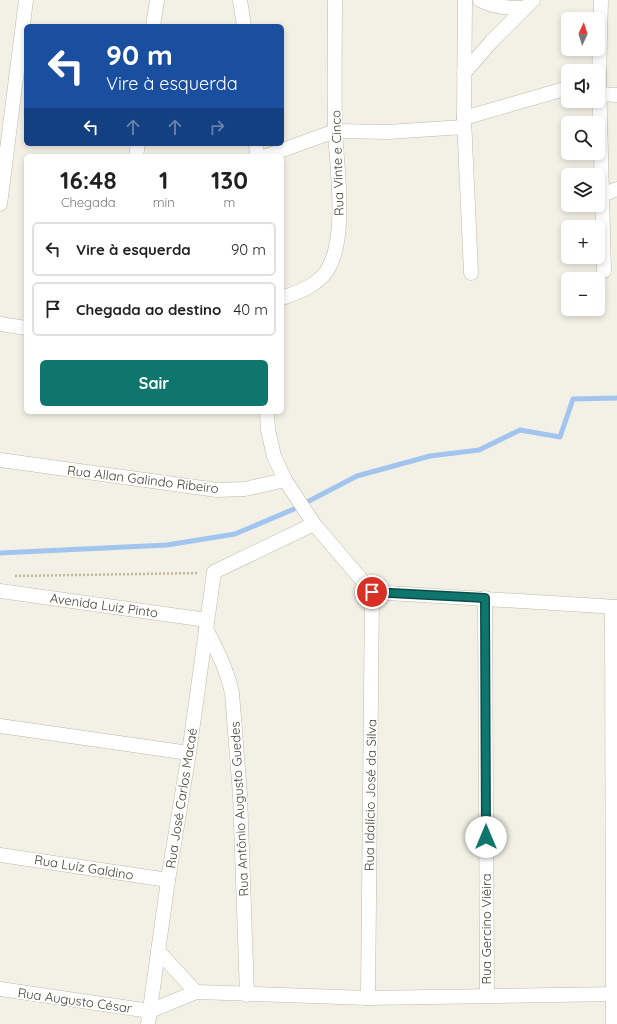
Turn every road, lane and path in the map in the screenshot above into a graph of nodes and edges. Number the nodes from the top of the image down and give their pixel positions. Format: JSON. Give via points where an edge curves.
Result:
{"nodes":[{"id":1,"x":26,"y":0,"type":"edge"},
{"id":2,"x":156,"y":0,"type":"edge"},
{"id":3,"x":240,"y":0,"type":"edge"},
{"id":4,"x":335,"y":0,"type":"edge"},
{"id":5,"x":465,"y":0,"type":"edge"},
{"id":6,"x":480,"y":0,"type":"edge"},
{"id":7,"x":600,"y":0,"type":"edge"},
{"id":8,"x":528,"y":4,"type":"edge"},
{"id":9,"x":153,"y":24,"type":"edge"},
{"id":10,"x":244,"y":24,"type":"edge"},
{"id":11,"x":599,"y":64,"type":"edge"},
{"id":12,"x":464,"y":73,"type":"junction"},
{"id":13,"x":561,"y":90,"type":"edge"},
{"id":14,"x":605,"y":94,"type":"edge"},
{"id":15,"x":617,"y":95,"type":"edge"},
{"id":16,"x":600,"y":108,"type":"edge"},
{"id":17,"x":464,"y":122,"type":"junction"},
{"id":18,"x":336,"y":131,"type":"junction"},
{"id":19,"x":272,"y":154,"type":"edge"},
{"id":20,"x":601,"y":168,"type":"edge"},
{"id":21,"x":617,"y":189,"type":"edge"},
{"id":22,"x":605,"y":195,"type":"edge"},
{"id":23,"x":0,"y":204,"type":"edge"},
{"id":24,"x":602,"y":212,"type":"edge"},
{"id":25,"x":604,"y":271,"type":"dead end"},
{"id":26,"x":471,"y":273,"type":"dead end"},
{"id":27,"x":284,"y":297,"type":"edge"},
{"id":28,"x":0,"y":324,"type":"edge"},
{"id":29,"x":24,"y":328,"type":"edge"},
{"id":30,"x":267,"y":414,"type":"edge"},
{"id":31,"x":0,"y":460,"type":"edge"},
{"id":32,"x":285,"y":480,"type":"junction"},
{"id":33,"x":314,"y":524,"type":"junction"},
{"id":34,"x":214,"y":572,"type":"junction"},
{"id":35,"x":7,"y":576,"type":"dead end"},
{"id":36,"x":0,"y":591,"type":"edge"},
{"id":37,"x":372,"y":592,"type":"junction"},
{"id":38,"x":485,"y":598,"type":"junction"},
{"id":39,"x":615,"y":607,"type":"edge"},
{"id":40,"x":206,"y":624,"type":"junction"},
{"id":41,"x":0,"y":726,"type":"edge"},
{"id":42,"x":189,"y":753,"type":"junction"},
{"id":43,"x":0,"y":855,"type":"edge"},
{"id":44,"x":168,"y":880,"type":"junction"},
{"id":45,"x":158,"y":952,"type":"junction"},
{"id":46,"x":0,"y":989,"type":"edge"},
{"id":47,"x":196,"y":992,"type":"junction"},
{"id":48,"x":615,"y":994,"type":"edge"},
{"id":49,"x":247,"y":995,"type":"junction"},
{"id":50,"x":487,"y":996,"type":"junction"},
{"id":51,"x":368,"y":998,"type":"junction"},
{"id":52,"x":149,"y":1018,"type":"edge"},
{"id":53,"x":613,"y":1024,"type":"edge"}],
"edges":[{"from":1,"to":23,"type":"street"},
{"from":2,"to":9,"type":"street"},
{"from":3,"to":10,"type":"street"},
{"from":4,"to":18,"type":"street","name":"Rua Vinte e Cinco"},
{"from":5,"to":12,"type":"street"},
{"from":6,"to":8,"type":"street","via":[[490,5]]},
{"from":7,"to":11,"type":"street"},
{"from":8,"to":12,"type":"street"},
{"from":12,"to":17,"type":"street"},
{"from":13,"to":17,"type":"street"},
{"from":14,"to":15,"type":"street"},
{"from":16,"to":20,"type":"street"},
{"from":17,"to":18,"type":"street","via":[[388,132]]},
{"from":17,"to":26,"type":"street"},
{"from":18,"to":19,"type":"street"},
{"from":18,"to":27,"type":"street","name":"Rua Vinte e Cinco","via":[[340,209],[332,262],[317,282]]},
{"from":21,"to":22,"type":"street"},
{"from":24,"to":25,"type":"street"},
{"from":28,"to":29,"type":"street"},
{"from":30,"to":32,"type":"street","via":[[274,456]]},
{"from":31,"to":32,"type":"street","name":"Rua Allan Galindo Ribeiro","via":[[217,490],[245,489]]},
{"from":32,"to":33,"type":"street"},
{"from":33,"to":34,"type":"street"},
{"from":33,"to":37,"type":"street"},
{"from":34,"to":35,"type":"path"},
{"from":34,"to":40,"type":"street","name":"Rua José Carlos Macaé"},
{"from":36,"to":40,"type":"street","name":"Avenida Luiz Pinto"},
{"from":37,"to":38,"type":"street"},
{"from":37,"to":51,"type":"street","name":"Rua Idalício José da Silva"},
{"from":38,"to":39,"type":"street"},
{"from":38,"to":50,"type":"street","name":"Rua Gercino Viêira"},
{"from":39,"to":48,"type":"street"},
{"from":40,"to":42,"type":"street","name":"Rua José Carlos Macaé"},
{"from":40,"to":49,"type":"street","name":"Rua Antônio Augusto Guedes","via":[[221,656],[232,693],[240,794]]},
{"from":41,"to":42,"type":"street"},
{"from":42,"to":44,"type":"street","name":"Rua José Carlos Macaé"},
{"from":43,"to":44,"type":"street","name":"Rua Luíz Galdino"},
{"from":44,"to":45,"type":"street","name":"Rua José Carlos Macaé"},
{"from":45,"to":47,"type":"street"},
{"from":45,"to":52,"type":"street","name":"Rua José Carlos Macaé"},
{"from":46,"to":52,"type":"street","name":"Rua Augusto César"},
{"from":47,"to":49,"type":"street"},
{"from":47,"to":52,"type":"street"},
{"from":48,"to":50,"type":"street"},
{"from":48,"to":53,"type":"street"},
{"from":49,"to":51,"type":"street"},
{"from":50,"to":51,"type":"street"}]}
